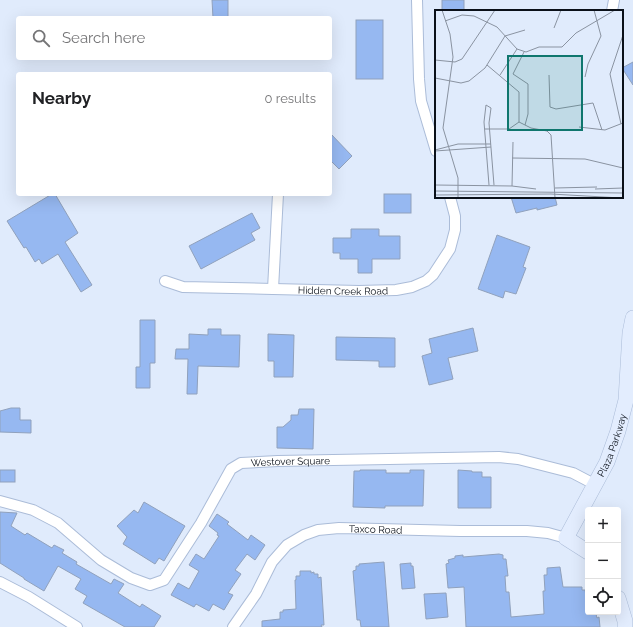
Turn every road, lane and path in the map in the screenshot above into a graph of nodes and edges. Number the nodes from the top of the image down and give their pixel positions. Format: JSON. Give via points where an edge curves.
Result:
{"nodes":[{"id":1,"x":417,"y":0,"type":"edge"},
{"id":2,"x":614,"y":0,"type":"edge"},
{"id":3,"x":612,"y":10,"type":"edge"},
{"id":4,"x":435,"y":148,"type":"edge"},
{"id":5,"x":278,"y":196,"type":"edge"},
{"id":6,"x":450,"y":198,"type":"edge"},
{"id":7,"x":165,"y":281,"type":"dead end"},
{"id":8,"x":273,"y":289,"type":"junction"},
{"id":9,"x":633,"y":318,"type":"edge"},
{"id":10,"x":594,"y":484,"type":"junction"},
{"id":11,"x":0,"y":501,"type":"edge"},
{"id":12,"x":566,"y":538,"type":"junction"},
{"id":13,"x":585,"y":550,"type":"edge"},
{"id":14,"x":0,"y":582,"type":"edge"},
{"id":15,"x":621,"y":608,"type":"edge"},
{"id":16,"x":76,"y":627,"type":"edge"},
{"id":17,"x":233,"y":627,"type":"edge"},
{"id":18,"x":625,"y":627,"type":"edge"}],
"edges":[{"from":1,"to":4,"type":"street","via":[[421,101]]},
{"from":2,"to":3,"type":"street"},
{"from":5,"to":8,"type":"street"},
{"from":6,"to":8,"type":"street","name":"Hidden Creek Road","via":[[455,216],[455,230],[450,249],[426,281],[396,290]]},
{"from":7,"to":8,"type":"street","name":"Hidden Creek Road","via":[[183,287]]},
{"from":9,"to":10,"type":"street","name":"Plaza Parkway","via":[[626,400],[607,462]]},
{"from":10,"to":11,"type":"street","name":"Westover Square","via":[[572,473],[518,459],[499,457],[240,464],[231,469],[201,523],[164,580],[150,585],[131,578],[101,560],[58,523],[33,510]]},
{"from":10,"to":12,"type":"street","name":"Plaza Parkway"},
{"from":12,"to":13,"type":"street"},
{"from":12,"to":17,"type":"street","name":"Taxco Road","via":[[527,531],[339,528],[318,530],[287,545],[276,557],[256,594]]},
{"from":14,"to":16,"type":"street"},
{"from":15,"to":18,"type":"street"}]}
